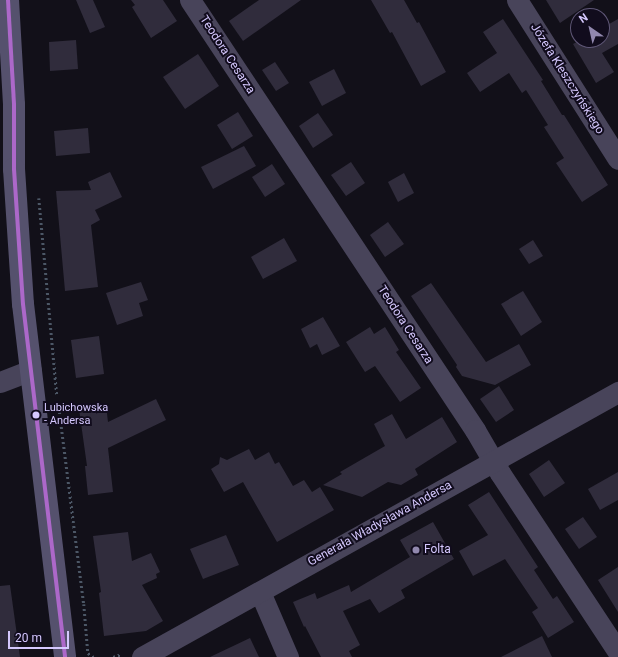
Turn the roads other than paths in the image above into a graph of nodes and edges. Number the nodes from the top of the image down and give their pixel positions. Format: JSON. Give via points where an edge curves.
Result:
{"nodes":[{"id":1,"x":8,"y":0,"type":"edge"},
{"id":2,"x":190,"y":0,"type":"edge"},
{"id":3,"x":517,"y":0,"type":"edge"},
{"id":4,"x":8,"y":142,"type":"edge"},
{"id":5,"x":618,"y":159,"type":"edge"},
{"id":6,"x":31,"y":370,"type":"junction"},
{"id":7,"x":0,"y":382,"type":"edge"},
{"id":8,"x":618,"y":392,"type":"edge"},
{"id":9,"x":493,"y":460,"type":"junction"},
{"id":10,"x":260,"y":592,"type":"junction"},
{"id":11,"x":618,"y":652,"type":"edge"},
{"id":12,"x":65,"y":657,"type":"edge"},
{"id":13,"x":142,"y":657,"type":"edge"},
{"id":14,"x":288,"y":657,"type":"edge"}],
"edges":[{"from":1,"to":4,"type":"street"},
{"from":2,"to":9,"type":"street","name":"Teodora Cesarza"},
{"from":3,"to":5,"type":"street","name":"Józefa Kleszczyńskiego"},
{"from":4,"to":6,"type":"street","via":[[14,169],[23,304]]},
{"from":6,"to":7,"type":"street"},
{"from":6,"to":12,"type":"street"},
{"from":8,"to":9,"type":"street","name":"Generała Władysława Andersa"},
{"from":9,"to":10,"type":"street","name":"Generała Władysława Andersa"},
{"from":9,"to":11,"type":"street","name":"Teodora Cesarza"},
{"from":10,"to":13,"type":"street","name":"Generała Władysława Andersa"},
{"from":10,"to":14,"type":"street"}]}
